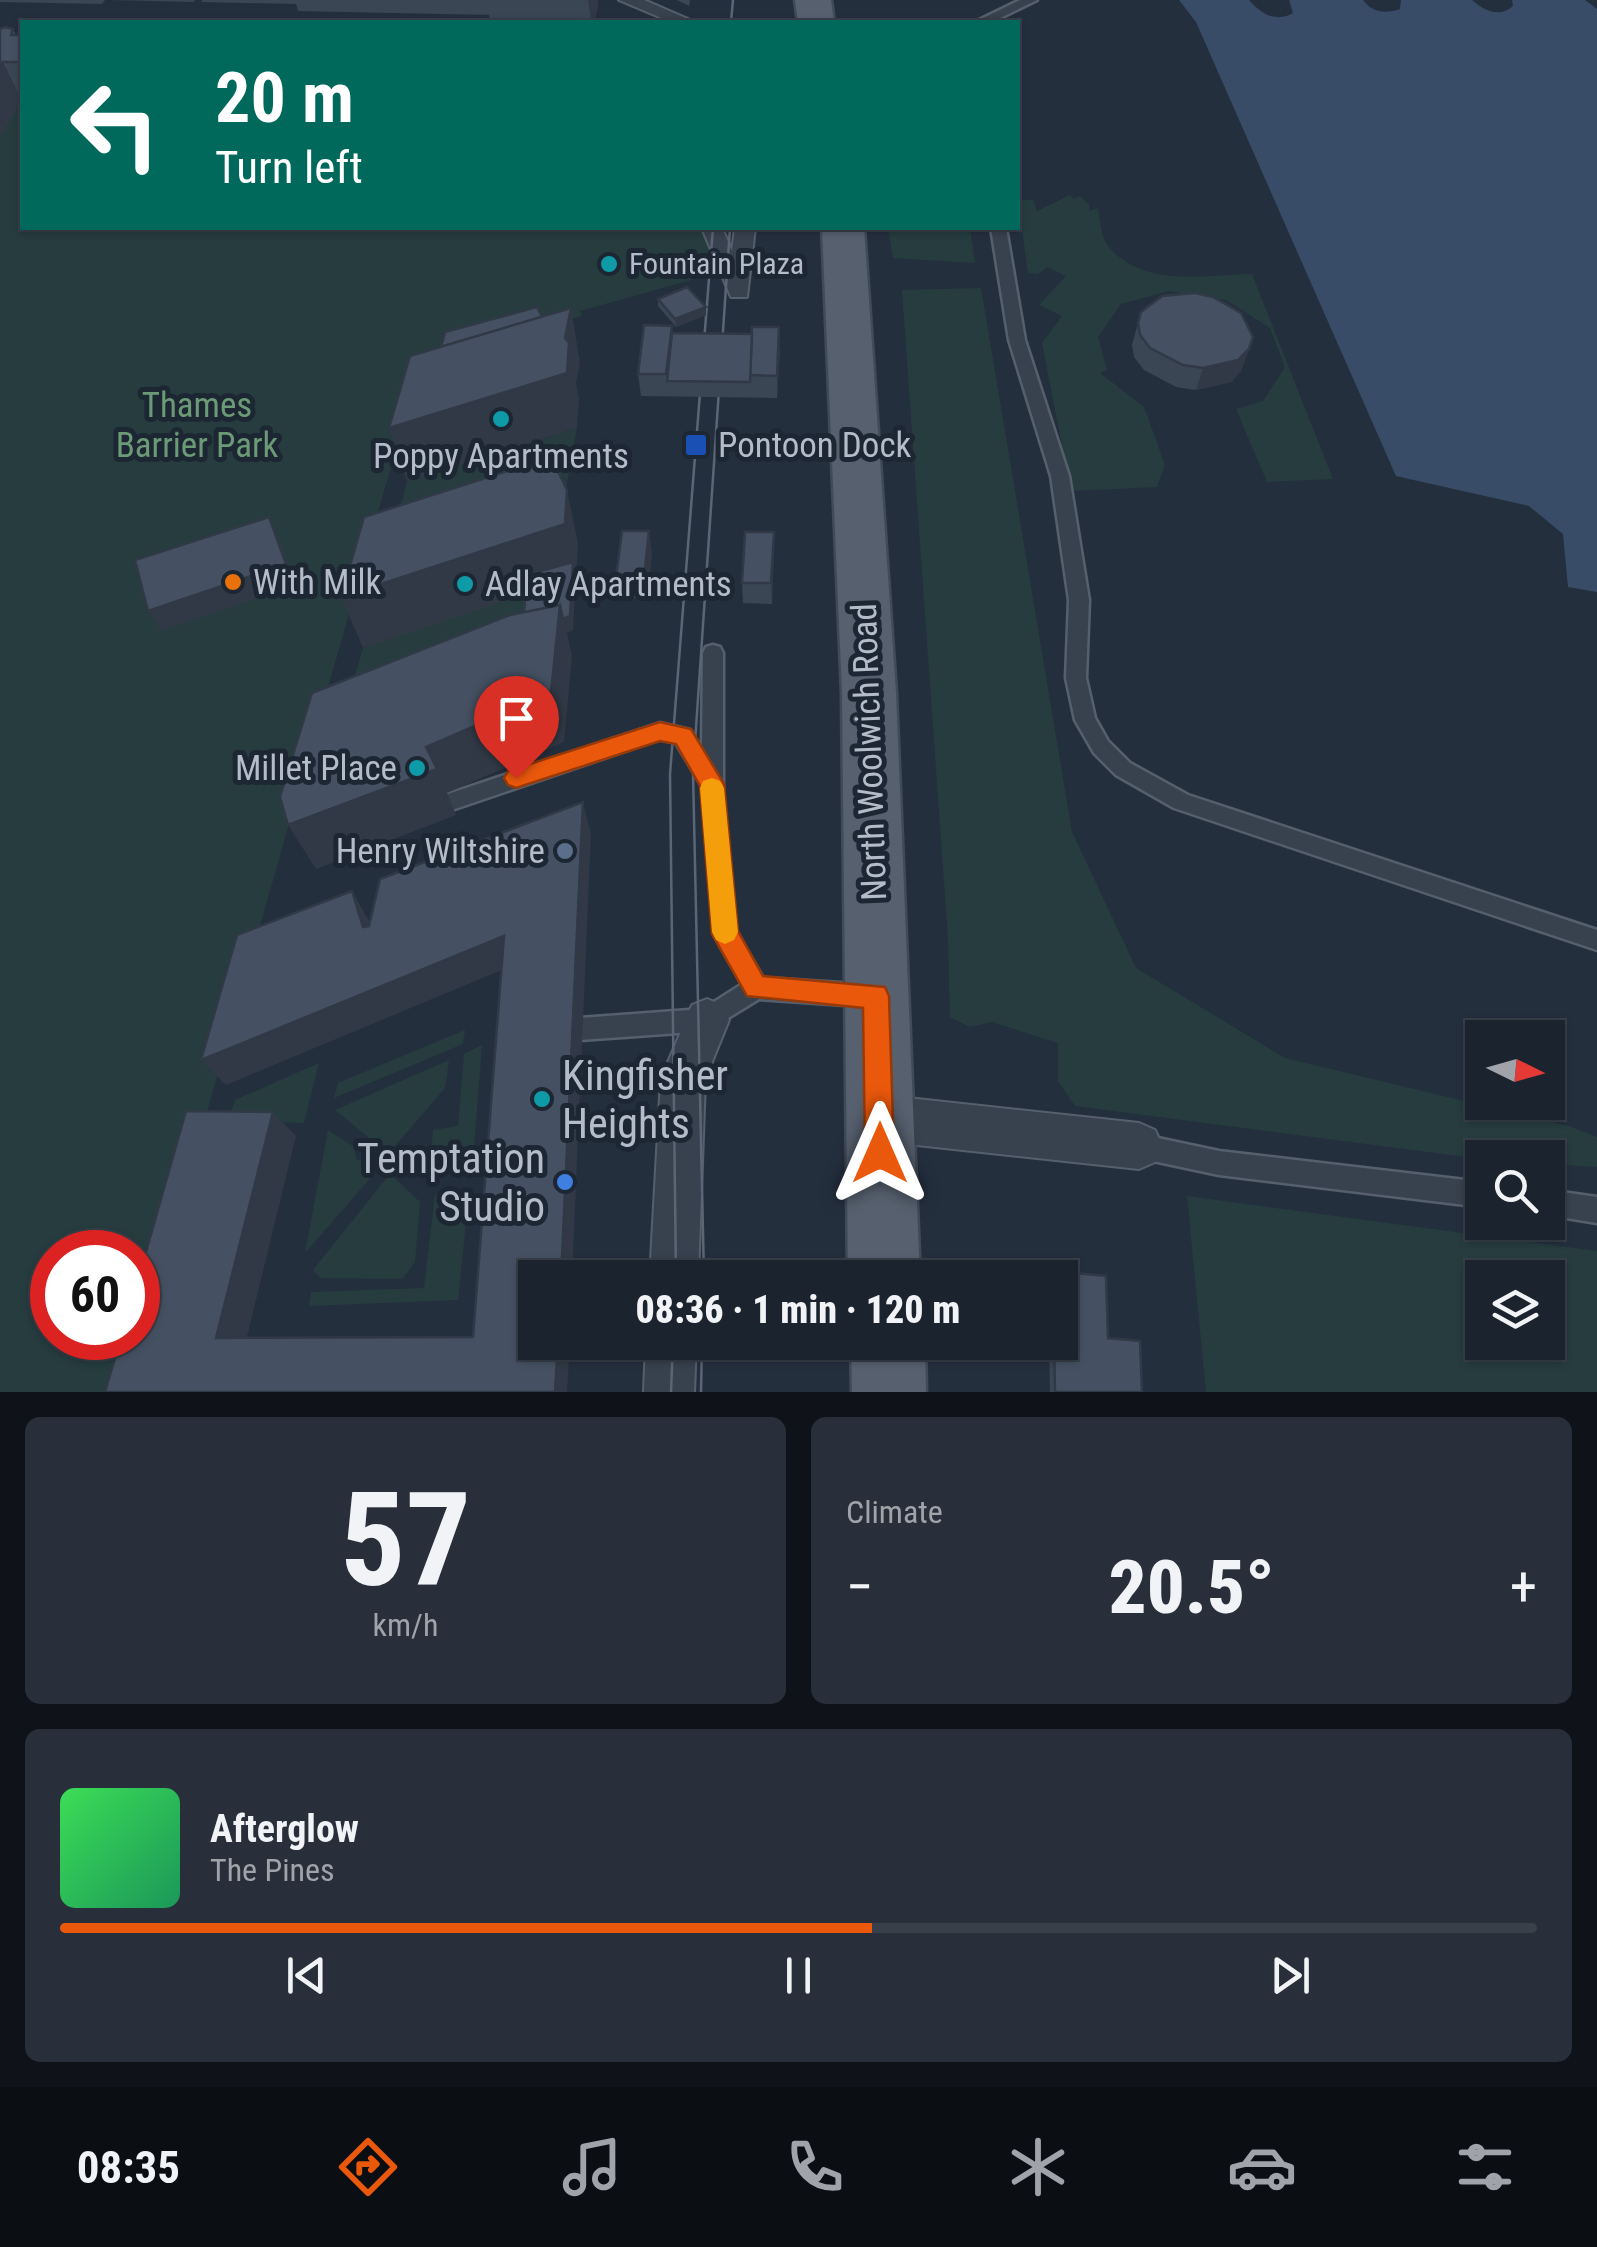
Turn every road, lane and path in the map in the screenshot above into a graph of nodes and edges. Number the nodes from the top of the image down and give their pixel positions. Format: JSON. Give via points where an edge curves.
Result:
{"nodes":[{"id":1,"x":628,"y":0,"type":"edge"},
{"id":2,"x":1030,"y":0,"type":"edge"},
{"id":3,"x":681,"y":20,"type":"edge"},
{"id":4,"x":986,"y":20,"type":"edge"},
{"id":5,"x":713,"y":230,"type":"edge"},
{"id":6,"x":746,"y":230,"type":"edge"},
{"id":7,"x":843,"y":230,"type":"edge"},
{"id":8,"x":998,"y":230,"type":"edge"},
{"id":9,"x":713,"y":653,"type":"dead end"},
{"id":10,"x":712,"y":784,"type":"junction"},
{"id":11,"x":448,"y":802,"type":"edge"},
{"id":12,"x":1597,"y":940,"type":"edge"},
{"id":13,"x":756,"y":988,"type":"junction"},
{"id":14,"x":876,"y":996,"type":"junction"},
{"id":15,"x":707,"y":1020,"type":"junction"},
{"id":16,"x":580,"y":1029,"type":"dead end"},
{"id":17,"x":880,"y":1118,"type":"junction"},
{"id":18,"x":1139,"y":1146,"type":"joint"},
{"id":19,"x":1465,"y":1193,"type":"edge"},
{"id":20,"x":1565,"y":1206,"type":"edge"},
{"id":21,"x":1597,"y":1210,"type":"edge"},
{"id":22,"x":675,"y":1260,"type":"edge"},
{"id":23,"x":884,"y":1260,"type":"edge"},
{"id":24,"x":670,"y":1360,"type":"edge"},
{"id":25,"x":888,"y":1360,"type":"edge"},
{"id":26,"x":669,"y":1392,"type":"edge"},
{"id":27,"x":889,"y":1392,"type":"edge"}],
"edges":[{"from":1,"to":3,"type":"street"},
{"from":2,"to":4,"type":"lane"},
{"from":5,"to":6,"type":"street","via":[[739,292]]},
{"from":7,"to":14,"type":"main road","name":"North Woolwich Road","via":[[868,673]]},
{"from":8,"to":12,"type":"lane","via":[[1016,340],[1060,476],[1079,600],[1078,696],[1101,747],[1123,769],[1180,802]]},
{"from":9,"to":10,"type":"lane"},
{"from":10,"to":11,"type":"lane","via":[[683,736],[660,731]]},
{"from":10,"to":13,"type":"lane","via":[[725,934]]},
{"from":13,"to":14,"type":"lane"},
{"from":13,"to":15,"type":"lane"},
{"from":14,"to":17,"type":"main road","name":"North Woolwich Road"},
{"from":15,"to":16,"type":"lane"},
{"from":15,"to":22,"type":"street","via":[[683,1079]]},
{"from":17,"to":18,"type":"street"},
{"from":17,"to":23,"type":"main road","name":"North Woolwich Road"},
{"from":18,"to":19,"type":"lane","via":[[1220,1163]]},
{"from":20,"to":21,"type":"lane"},
{"from":24,"to":26,"type":"street"},
{"from":25,"to":27,"type":"main road"}]}
